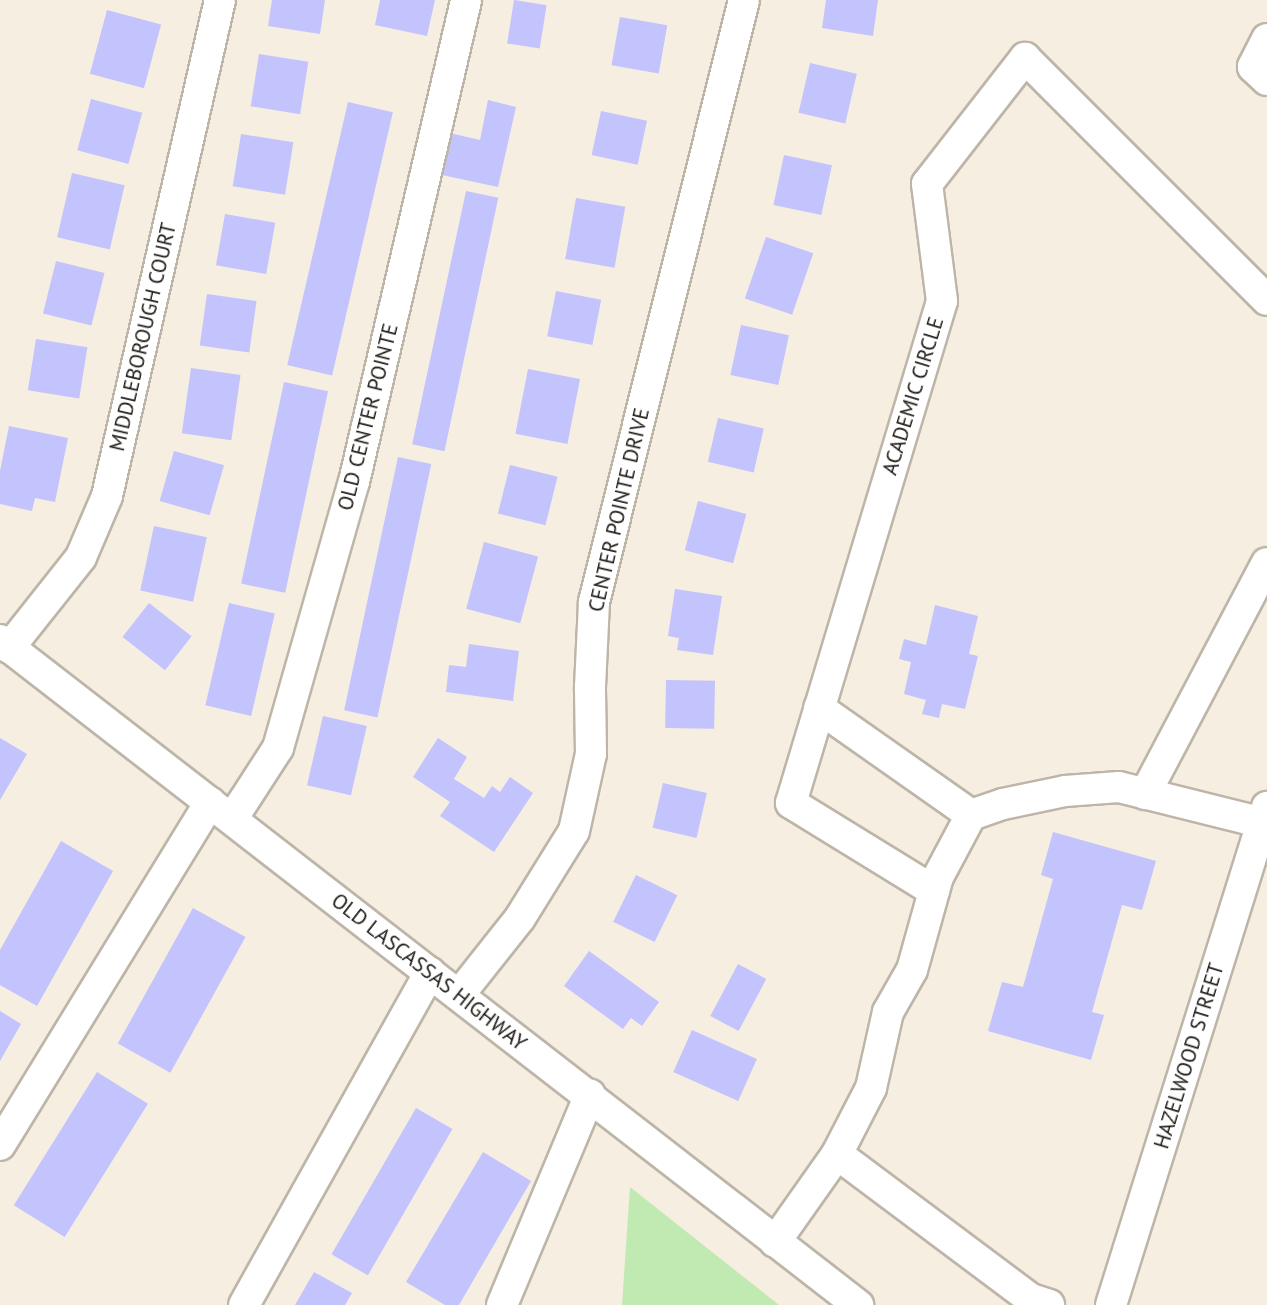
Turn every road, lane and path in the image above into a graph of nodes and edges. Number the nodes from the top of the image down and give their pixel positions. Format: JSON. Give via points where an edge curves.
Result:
{"nodes":[{"id":1,"x":220,"y":0,"type":"edge"},
{"id":2,"x":466,"y":0,"type":"edge"},
{"id":3,"x":744,"y":0,"type":"edge"},
{"id":4,"x":1267,"y":39,"type":"edge"},
{"id":5,"x":1267,"y":80,"type":"edge"},
{"id":6,"x":1267,"y":300,"type":"edge"},
{"id":7,"x":1267,"y":563,"type":"edge"},
{"id":8,"x":5,"y":644,"type":"edge"},
{"id":9,"x":820,"y":708,"type":"junction"},
{"id":10,"x":1145,"y":794,"type":"junction"},
{"id":11,"x":221,"y":811,"type":"junction"},
{"id":12,"x":971,"y":815,"type":"junction"},
{"id":13,"x":1265,"y":817,"type":"edge"},
{"id":14,"x":934,"y":891,"type":"junction"},
{"id":15,"x":430,"y":972,"type":"junction"},
{"id":16,"x":459,"y":995,"type":"junction"},
{"id":17,"x":590,"y":1095,"type":"junction"},
{"id":18,"x":0,"y":1145,"type":"edge"},
{"id":19,"x":837,"y":1153,"type":"junction"},
{"id":20,"x":775,"y":1242,"type":"junction"},
{"id":21,"x":244,"y":1305,"type":"edge"},
{"id":22,"x":502,"y":1305,"type":"edge"},
{"id":23,"x":858,"y":1305,"type":"edge"},
{"id":24,"x":1049,"y":1305,"type":"edge"},
{"id":25,"x":1111,"y":1305,"type":"edge"}],
"edges":[{"from":1,"to":8,"type":"street","name":"MIDDLEBOROUGH COURT","via":[[107,496],[81,557]]},
{"from":2,"to":11,"type":"street","name":"OLD CENTER POINTE","via":[[354,482],[282,735],[278,748]]},
{"from":3,"to":16,"type":"street","name":"CENTER POINTE DRIVE","via":[[594,602],[591,754],[574,831],[520,918]]},
{"from":4,"to":5,"type":"street","via":[[1253,67]]},
{"from":6,"to":9,"type":"street","name":"ACADEMIC CIRCLE","via":[[1025,58],[927,184],[942,301]]},
{"from":7,"to":10,"type":"street"},
{"from":8,"to":11,"type":"street","name":"OLD LASCASSAS HIGHWAY"},
{"from":9,"to":12,"type":"street"},
{"from":9,"to":14,"type":"street","name":"ACADEMIC CIRCLE","via":[[791,803]]},
{"from":10,"to":12,"type":"street","via":[[1119,787],[1065,791]]},
{"from":10,"to":13,"type":"street"},
{"from":11,"to":15,"type":"street","name":"OLD LASCASSAS HIGHWAY"},
{"from":11,"to":18,"type":"street","name":"OLD CENTER POINTE"},
{"from":12,"to":14,"type":"street"},
{"from":13,"to":25,"type":"street","name":"HAZELWOOD STREET"},
{"from":14,"to":19,"type":"street","via":[[912,970],[888,1012],[871,1088]]},
{"from":15,"to":16,"type":"street","name":"OLD LASCASSAS HIGHWAY"},
{"from":15,"to":21,"type":"street"},
{"from":16,"to":17,"type":"street","name":"OLD LASCASSAS HIGHWAY"},
{"from":17,"to":20,"type":"street","name":"OLD LASCASSAS HIGHWAY"},
{"from":17,"to":22,"type":"street"},
{"from":19,"to":20,"type":"street"},
{"from":19,"to":24,"type":"street","via":[[1031,1299]]},
{"from":20,"to":23,"type":"street","name":"OLD LASCASSAS HIGHWAY"}]}
